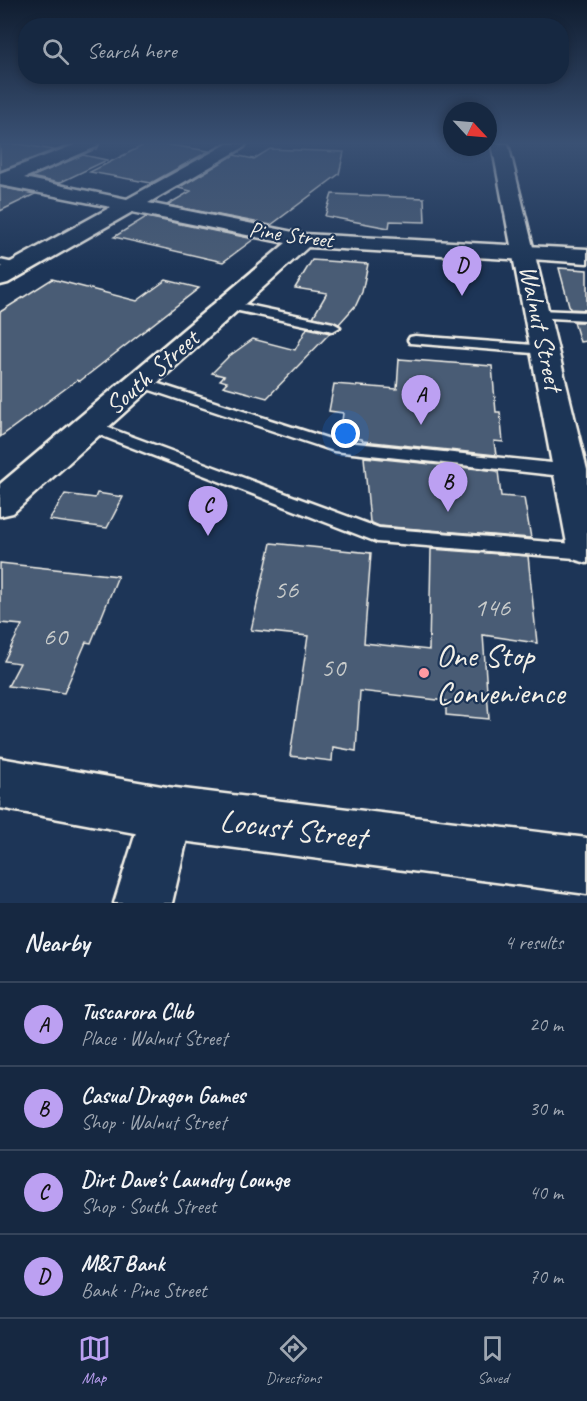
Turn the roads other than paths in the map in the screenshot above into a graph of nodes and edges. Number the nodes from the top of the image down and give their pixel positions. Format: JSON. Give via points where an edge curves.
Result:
{"nodes":[{"id":1,"x":33,"y":186,"type":"edge"},
{"id":2,"x":163,"y":186,"type":"edge"},
{"id":3,"x":510,"y":186,"type":"edge"},
{"id":4,"x":128,"y":206,"type":"junction"},
{"id":5,"x":303,"y":240,"type":"junction"},
{"id":6,"x":525,"y":253,"type":"junction"},
{"id":7,"x":587,"y":256,"type":"edge"},
{"id":8,"x":9,"y":265,"type":"edge"},
{"id":9,"x":0,"y":278,"type":"edge"},
{"id":10,"x":229,"y":305,"type":"junction"},
{"id":11,"x":538,"y":314,"type":"junction"},
{"id":12,"x":587,"y":316,"type":"edge"},
{"id":13,"x":333,"y":327,"type":"dead end"},
{"id":14,"x":415,"y":340,"type":"dead end"},
{"id":15,"x":545,"y":350,"type":"junction"},
{"id":16,"x":140,"y":382,"type":"junction"},
{"id":17,"x":90,"y":426,"type":"junction"},
{"id":18,"x":571,"y":471,"type":"junction"},
{"id":19,"x":0,"y":504,"type":"edge"},
{"id":20,"x":587,"y":551,"type":"edge"},
{"id":21,"x":0,"y":783,"type":"edge"},
{"id":22,"x":167,"y":813,"type":"junction"},
{"id":23,"x":587,"y":867,"type":"edge"},
{"id":24,"x":143,"y":903,"type":"edge"}],
"edges":[{"from":1,"to":4,"type":"main road","name":"Pine Street"},
{"from":2,"to":4,"type":"main road"},
{"from":3,"to":6,"type":"main road","name":"Walnut Street"},
{"from":4,"to":5,"type":"main road","name":"Pine Street"},
{"from":4,"to":8,"type":"main road"},
{"from":5,"to":6,"type":"main road","name":"Pine Street"},
{"from":5,"to":10,"type":"main road","name":"South Street"},
{"from":6,"to":7,"type":"main road","name":"Pine Street"},
{"from":6,"to":11,"type":"main road","name":"Walnut Street"},
{"from":8,"to":9,"type":"main road"},
{"from":10,"to":13,"type":"lane"},
{"from":10,"to":16,"type":"main road","name":"South Street"},
{"from":11,"to":12,"type":"lane"},
{"from":11,"to":15,"type":"main road","name":"Walnut Street"},
{"from":14,"to":15,"type":"lane"},
{"from":15,"to":18,"type":"main road","name":"Walnut Street"},
{"from":16,"to":17,"type":"main road","name":"South Street"},
{"from":16,"to":18,"type":"lane","via":[[334,446]]},
{"from":17,"to":19,"type":"main road","name":"South Street"},
{"from":17,"to":20,"type":"lane","via":[[377,535]]},
{"from":18,"to":20,"type":"main road","name":"Walnut Street"},
{"from":21,"to":22,"type":"main road","name":"Locust Street"},
{"from":22,"to":23,"type":"main road","name":"Locust Street"},
{"from":22,"to":24,"type":"main road"}]}
